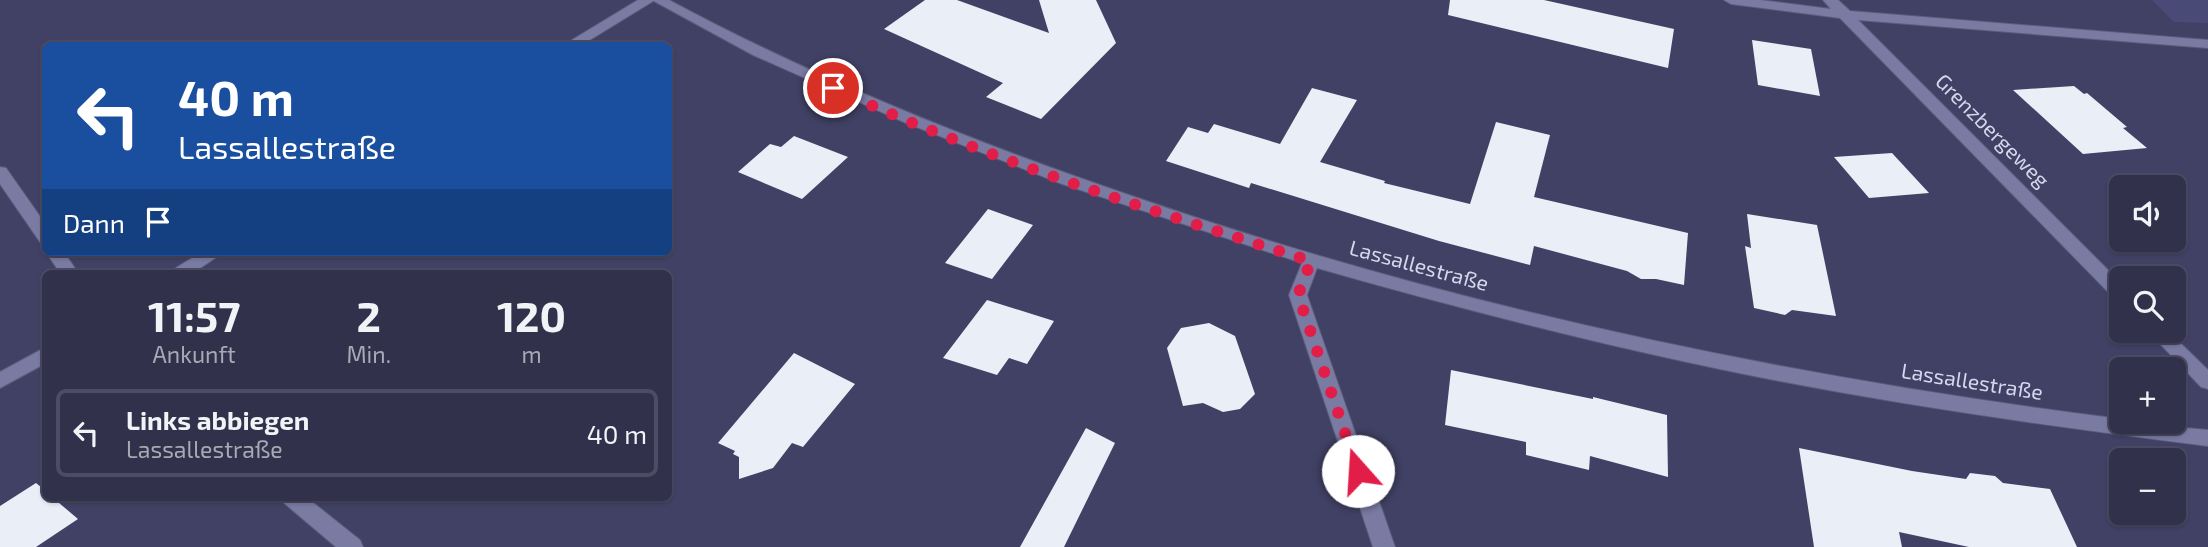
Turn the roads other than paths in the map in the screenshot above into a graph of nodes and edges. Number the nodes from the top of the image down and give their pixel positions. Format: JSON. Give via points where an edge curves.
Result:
{"nodes":[{"id":1,"x":648,"y":0,"type":"edge"},
{"id":2,"x":659,"y":0,"type":"edge"},
{"id":3,"x":1731,"y":0,"type":"edge"},
{"id":4,"x":1830,"y":0,"type":"edge"},
{"id":5,"x":1846,"y":16,"type":"junction"},
{"id":6,"x":576,"y":42,"type":"edge"},
{"id":7,"x":2208,"y":44,"type":"edge"},
{"id":8,"x":0,"y":172,"type":"edge"},
{"id":9,"x":42,"y":232,"type":"edge"},
{"id":10,"x":208,"y":256,"type":"edge"},
{"id":11,"x":1311,"y":261,"type":"junction"},
{"id":12,"x":185,"y":270,"type":"edge"},
{"id":13,"x":2109,"y":282,"type":"edge"},
{"id":14,"x":2169,"y":343,"type":"edge"},
{"id":15,"x":42,"y":356,"type":"edge"},
{"id":16,"x":0,"y":381,"type":"edge"},
{"id":17,"x":2208,"y":382,"type":"edge"},
{"id":18,"x":2208,"y":438,"type":"edge"},
{"id":19,"x":296,"y":501,"type":"edge"},
{"id":20,"x":352,"y":547,"type":"edge"},
{"id":21,"x":1384,"y":547,"type":"edge"}],
"edges":[{"from":1,"to":6,"type":"street"},
{"from":2,"to":11,"type":"street","name":"Lassallestraße","via":[[855,98],[965,143],[1153,211]]},
{"from":3,"to":5,"type":"street"},
{"from":4,"to":5,"type":"street","name":"Grenzbergeweg"},
{"from":5,"to":7,"type":"street"},
{"from":5,"to":13,"type":"street","name":"Grenzbergeweg"},
{"from":8,"to":9,"type":"street"},
{"from":10,"to":12,"type":"street"},
{"from":11,"to":18,"type":"street","name":"Lassallestraße","via":[[1565,328],[1773,371],[2012,413]]},
{"from":11,"to":21,"type":"street","via":[[1298,295]]},
{"from":14,"to":17,"type":"street"},
{"from":15,"to":16,"type":"street"},
{"from":19,"to":20,"type":"street"}]}
